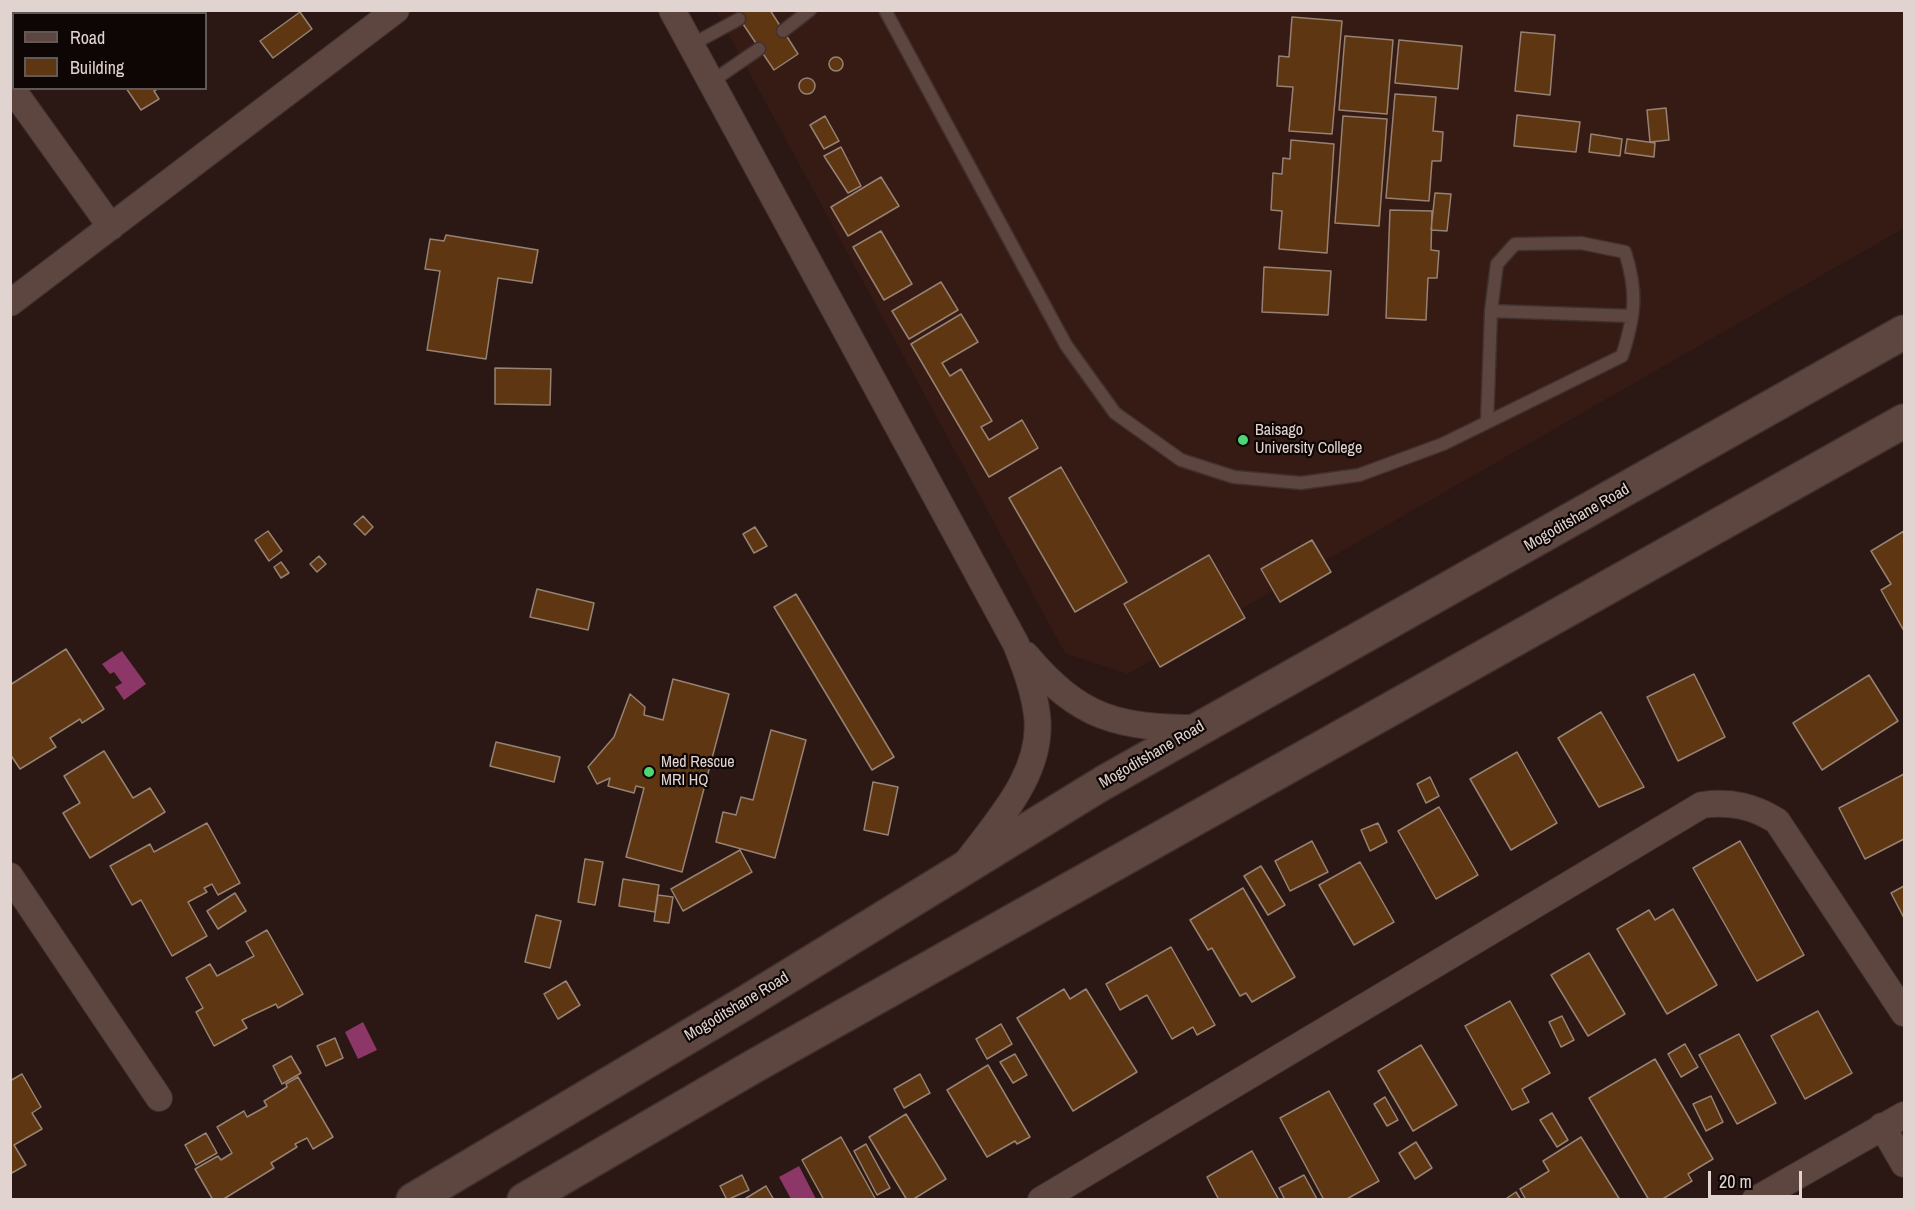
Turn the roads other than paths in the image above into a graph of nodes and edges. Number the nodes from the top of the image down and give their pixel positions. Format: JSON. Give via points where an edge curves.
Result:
{"nodes":[{"id":1,"x":396,"y":10,"type":"edge"},
{"id":2,"x":672,"y":10,"type":"edge"},
{"id":3,"x":810,"y":10,"type":"edge"},
{"id":4,"x":885,"y":10,"type":"edge"},
{"id":5,"x":740,"y":18,"type":"dead end"},
{"id":6,"x":783,"y":31,"type":"dead end"},
{"id":7,"x":691,"y":45,"type":"junction"},
{"id":8,"x":759,"y":48,"type":"dead end"},
{"id":9,"x":711,"y":82,"type":"junction"},
{"id":10,"x":13,"y":90,"type":"edge"},
{"id":11,"x":111,"y":227,"type":"junction"},
{"id":12,"x":10,"y":303,"type":"edge"},
{"id":13,"x":1491,"y":311,"type":"junction"},
{"id":14,"x":1632,"y":316,"type":"junction"},
{"id":15,"x":1905,"y":332,"type":"edge"},
{"id":16,"x":1905,"y":421,"type":"edge"},
{"id":17,"x":1487,"y":422,"type":"junction"},
{"id":18,"x":1016,"y":644,"type":"junction"},
{"id":19,"x":1200,"y":728,"type":"junction"},
{"id":20,"x":961,"y":870,"type":"junction"},
{"id":21,"x":10,"y":876,"type":"edge"},
{"id":22,"x":1905,"y":1013,"type":"edge"},
{"id":23,"x":159,"y":1098,"type":"dead end"},
{"id":24,"x":1893,"y":1120,"type":"edge"},
{"id":25,"x":1905,"y":1164,"type":"edge"},
{"id":26,"x":413,"y":1200,"type":"edge"},
{"id":27,"x":524,"y":1200,"type":"edge"},
{"id":28,"x":1041,"y":1200,"type":"edge"},
{"id":29,"x":1755,"y":1200,"type":"edge"}],
"edges":[{"from":1,"to":11,"type":"street"},
{"from":2,"to":7,"type":"street"},
{"from":3,"to":6,"type":"lane"},
{"from":4,"to":17,"type":"lane","via":[[1066,345],[1115,413],[1181,460],[1234,477],[1301,483],[1359,475],[1443,444]]},
{"from":5,"to":7,"type":"lane"},
{"from":7,"to":9,"type":"street"},
{"from":8,"to":9,"type":"lane"},
{"from":9,"to":18,"type":"street"},
{"from":10,"to":11,"type":"street"},
{"from":11,"to":12,"type":"street"},
{"from":13,"to":14,"type":"lane"},
{"from":13,"to":14,"type":"lane","via":[[1497,264],[1515,244],[1581,243],[1625,252],[1635,282]]},
{"from":13,"to":17,"type":"lane"},
{"from":14,"to":17,"type":"lane","via":[[1622,356]]},
{"from":15,"to":19,"type":"main road","name":"Mogoditshane Road"},
{"from":16,"to":27,"type":"main road","via":[[756,1065]]},
{"from":18,"to":19,"type":"street","via":[[1050,684],[1079,706],[1141,726]]},
{"from":18,"to":20,"type":"street","via":[[1037,718],[1033,759],[1017,795]]},
{"from":19,"to":20,"type":"main road","name":"Mogoditshane Road"},
{"from":20,"to":26,"type":"main road","name":"Mogoditshane Road"},
{"from":21,"to":23,"type":"street"},
{"from":22,"to":28,"type":"street","via":[[1777,821],[1760,810],[1741,805],[1702,805]]},
{"from":24,"to":25,"type":"street"},
{"from":24,"to":29,"type":"street"}]}
